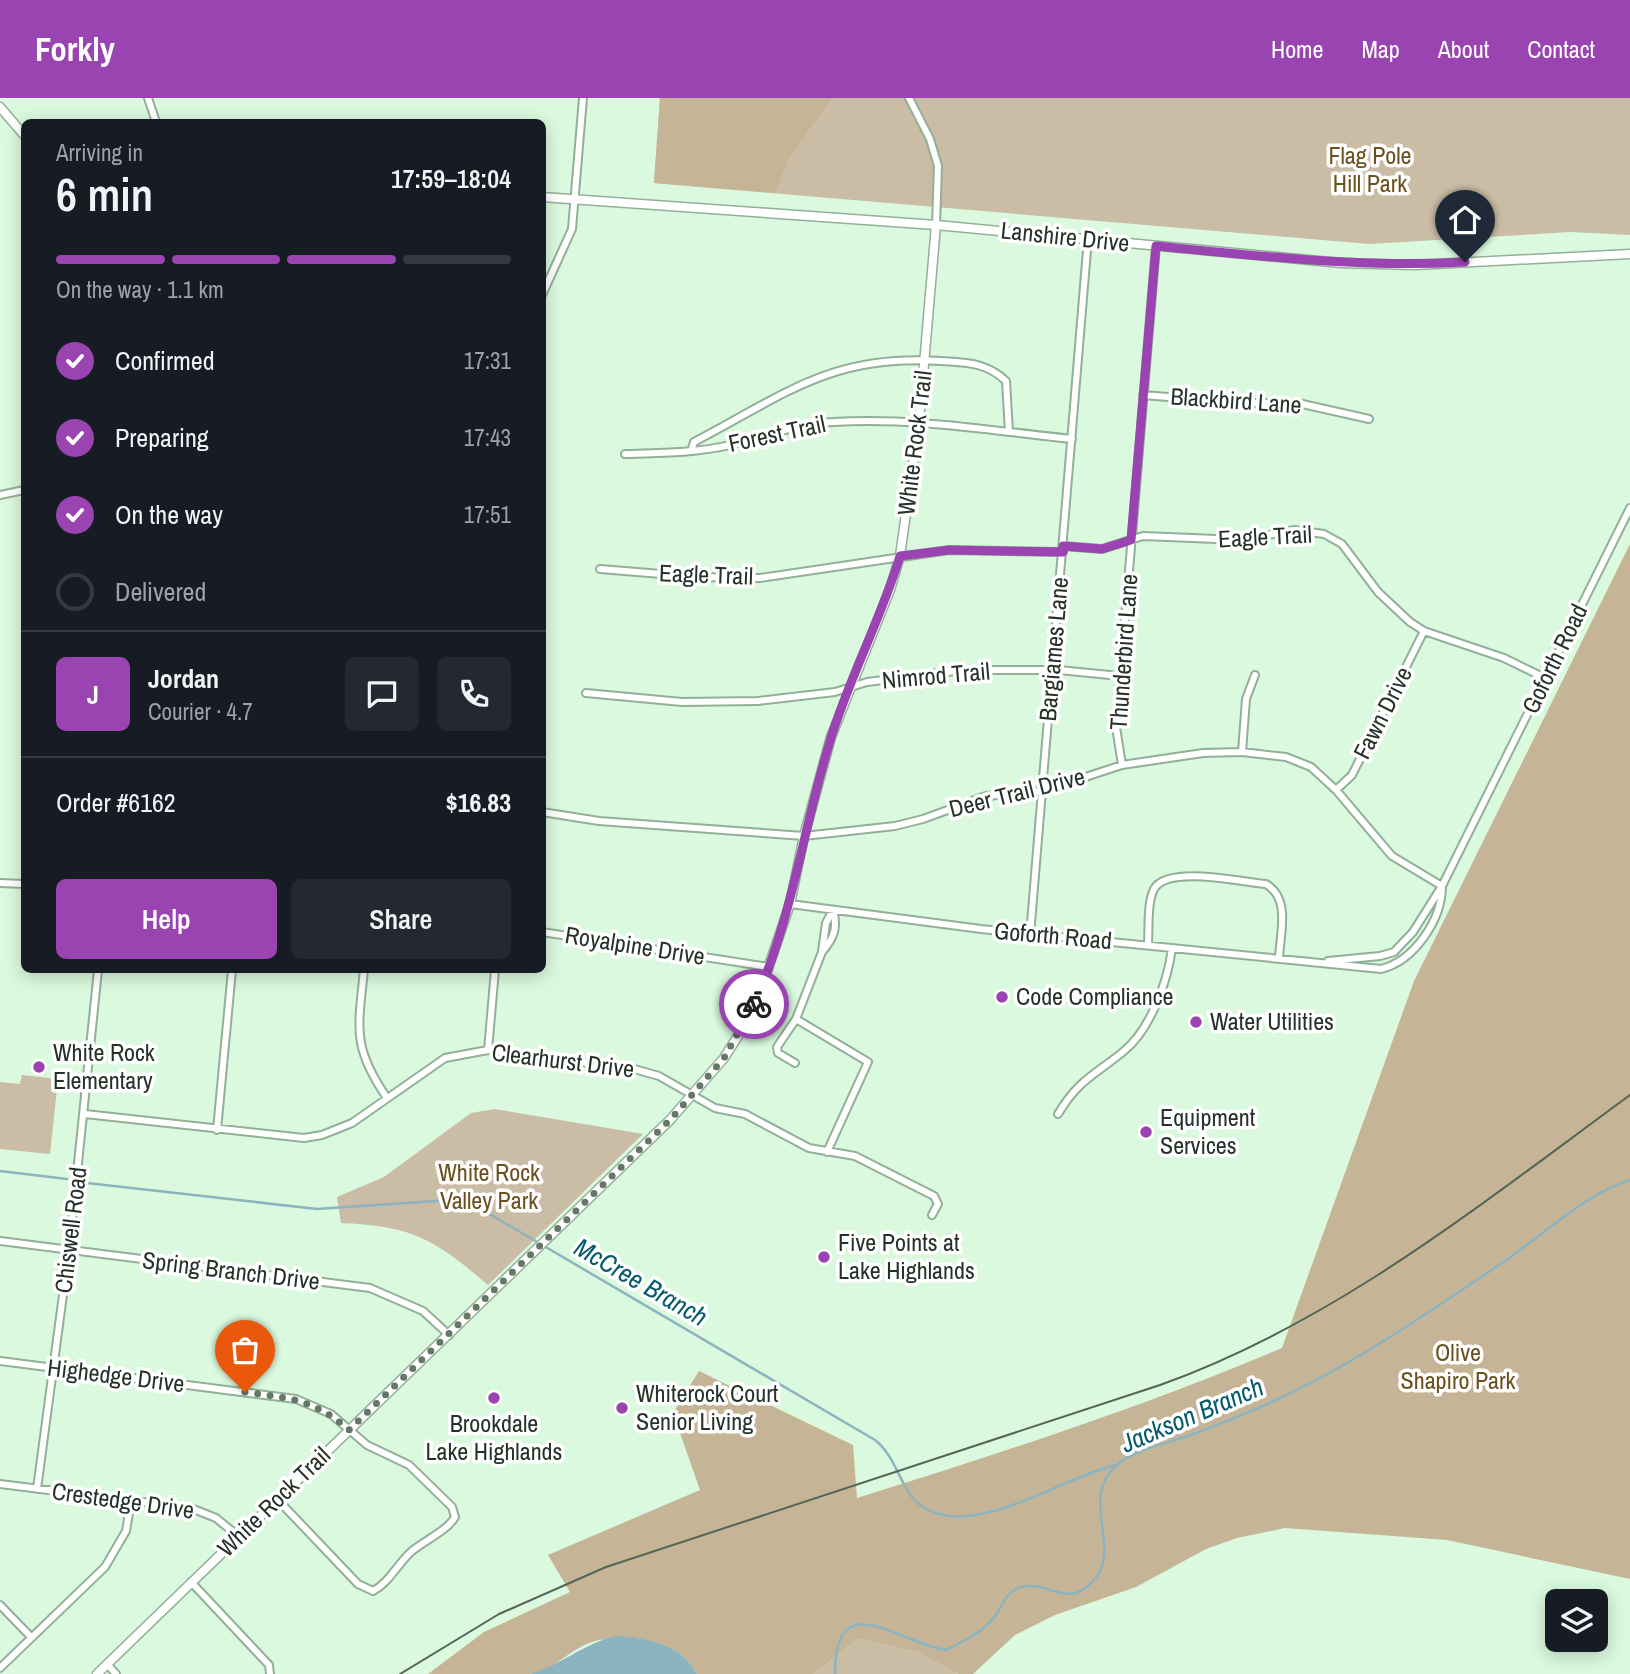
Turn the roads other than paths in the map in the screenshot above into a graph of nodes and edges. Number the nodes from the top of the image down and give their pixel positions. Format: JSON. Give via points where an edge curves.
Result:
{"nodes":[{"id":1,"x":148,"y":98,"type":"edge"},
{"id":2,"x":583,"y":98,"type":"edge"},
{"id":3,"x":909,"y":98,"type":"edge"},
{"id":4,"x":0,"y":107,"type":"edge"},
{"id":5,"x":155,"y":119,"type":"edge"},
{"id":6,"x":21,"y":132,"type":"edge"},
{"id":7,"x":546,"y":197,"type":"edge"},
{"id":8,"x":574,"y":199,"type":"junction"},
{"id":9,"x":936,"y":225,"type":"junction"},
{"id":10,"x":1088,"y":238,"type":"junction"},
{"id":11,"x":1156,"y":246,"type":"junction"},
{"id":12,"x":1630,"y":254,"type":"edge"},
{"id":13,"x":546,"y":287,"type":"edge"},
{"id":14,"x":925,"y":360,"type":"junction"},
{"id":15,"x":1143,"y":395,"type":"junction"},
{"id":16,"x":1369,"y":419,"type":"dead end"},
{"id":17,"x":919,"y":422,"type":"junction"},
{"id":18,"x":1009,"y":432,"type":"junction"},
{"id":19,"x":1072,"y":439,"type":"junction"},
{"id":20,"x":691,"y":451,"type":"junction"},
{"id":21,"x":625,"y":454,"type":"dead end"},
{"id":22,"x":21,"y":491,"type":"edge"},
{"id":23,"x":0,"y":495,"type":"edge"},
{"id":24,"x":1630,"y":508,"type":"edge"},
{"id":25,"x":1131,"y":540,"type":"junction"},
{"id":26,"x":1063,"y":549,"type":"junction"},
{"id":27,"x":900,"y":556,"type":"junction"},
{"id":28,"x":600,"y":569,"type":"dead end"},
{"id":29,"x":1424,"y":631,"type":"junction"},
{"id":30,"x":1052,"y":671,"type":"junction"},
{"id":31,"x":1255,"y":675,"type":"dead end"},
{"id":32,"x":1120,"y":676,"type":"junction"},
{"id":33,"x":1545,"y":678,"type":"junction"},
{"id":34,"x":850,"y":687,"type":"junction"},
{"id":35,"x":586,"y":693,"type":"dead end"},
{"id":36,"x":1242,"y":752,"type":"junction"},
{"id":37,"x":1122,"y":765,"type":"junction"},
{"id":38,"x":1336,"y":790,"type":"junction"},
{"id":39,"x":1043,"y":791,"type":"junction"},
{"id":40,"x":546,"y":813,"type":"edge"},
{"id":41,"x":804,"y":836,"type":"junction"},
{"id":42,"x":0,"y":883,"type":"edge"},
{"id":43,"x":21,"y":884,"type":"edge"},
{"id":44,"x":1442,"y":886,"type":"junction"},
{"id":45,"x":790,"y":904,"type":"junction"},
{"id":46,"x":833,"y":910,"type":"junction"},
{"id":47,"x":546,"y":933,"type":"edge"},
{"id":48,"x":1031,"y":934,"type":"junction"},
{"id":49,"x":1148,"y":944,"type":"junction"},
{"id":50,"x":1171,"y":948,"type":"junction"},
{"id":51,"x":1279,"y":958,"type":"junction"},
{"id":52,"x":1317,"y":961,"type":"junction"},
{"id":53,"x":769,"y":967,"type":"junction"},
{"id":54,"x":98,"y":973,"type":"edge"},
{"id":55,"x":232,"y":973,"type":"edge"},
{"id":56,"x":364,"y":973,"type":"edge"},
{"id":57,"x":495,"y":973,"type":"edge"},
{"id":58,"x":796,"y":1019,"type":"junction"},
{"id":59,"x":488,"y":1050,"type":"junction"},
{"id":60,"x":795,"y":1063,"type":"dead end"},
{"id":61,"x":694,"y":1096,"type":"junction"},
{"id":62,"x":387,"y":1098,"type":"junction"},
{"id":63,"x":85,"y":1114,"type":"junction"},
{"id":64,"x":1058,"y":1114,"type":"dead end"},
{"id":65,"x":217,"y":1130,"type":"junction"},
{"id":66,"x":827,"y":1152,"type":"junction"},
{"id":67,"x":932,"y":1215,"type":"dead end"},
{"id":68,"x":0,"y":1241,"type":"edge"},
{"id":69,"x":69,"y":1250,"type":"junction"},
{"id":70,"x":449,"y":1335,"type":"junction"},
{"id":71,"x":0,"y":1361,"type":"edge"},
{"id":72,"x":54,"y":1368,"type":"junction"},
{"id":73,"x":349,"y":1430,"type":"junction"},
{"id":74,"x":0,"y":1484,"type":"edge"},
{"id":75,"x":37,"y":1489,"type":"junction"},
{"id":76,"x":277,"y":1500,"type":"junction"},
{"id":77,"x":131,"y":1501,"type":"junction"},
{"id":78,"x":238,"y":1536,"type":"junction"},
{"id":79,"x":191,"y":1582,"type":"junction"},
{"id":80,"x":0,"y":1605,"type":"edge"},
{"id":81,"x":31,"y":1637,"type":"junction"},
{"id":82,"x":107,"y":1664,"type":"junction"},
{"id":83,"x":0,"y":1668,"type":"edge"},
{"id":84,"x":271,"y":1673,"type":"edge"},
{"id":85,"x":97,"y":1674,"type":"edge"},
{"id":86,"x":117,"y":1674,"type":"edge"}],
"edges":[{"from":1,"to":5,"type":"street"},
{"from":2,"to":8,"type":"street"},
{"from":3,"to":9,"type":"street","name":"White Rock Trail","via":[[939,166]]},
{"from":4,"to":6,"type":"street"},
{"from":7,"to":8,"type":"street","name":"Lanshire Drive"},
{"from":8,"to":9,"type":"street","name":"Lanshire Drive"},
{"from":8,"to":13,"type":"street","via":[[568,243]]},
{"from":9,"to":10,"type":"street","name":"Lanshire Drive"},
{"from":9,"to":14,"type":"street","name":"White Rock Trail"},
{"from":10,"to":11,"type":"street","name":"Lanshire Drive"},
{"from":10,"to":19,"type":"street","name":"Bargiames Lane"},
{"from":11,"to":12,"type":"street","name":"Lanshire Drive","via":[[1394,265]]},
{"from":11,"to":15,"type":"street","name":"Thunderbird Lane"},
{"from":14,"to":17,"type":"street","name":"White Rock Trail"},
{"from":14,"to":18,"type":"street","name":"Forest Trail","via":[[980,364],[995,371],[1006,381]]},
{"from":14,"to":20,"type":"street","name":"Forest Trail","via":[[855,366],[804,382],[694,442]]},
{"from":15,"to":16,"type":"street","name":"Blackbird Lane","via":[[1282,402]]},
{"from":15,"to":25,"type":"street","name":"Thunderbird Lane"},
{"from":17,"to":18,"type":"street","name":"Forest Trail"},
{"from":17,"to":20,"type":"street","name":"Forest Trail","via":[[806,425]]},
{"from":17,"to":27,"type":"street","name":"White Rock Trail"},
{"from":18,"to":19,"type":"street","name":"Forest Trail"},
{"from":19,"to":26,"type":"street","name":"Bargiames Lane"},
{"from":20,"to":21,"type":"street","name":"Forest Trail"},
{"from":22,"to":23,"type":"street"},
{"from":24,"to":33,"type":"street","name":"Goforth Road"},
{"from":25,"to":26,"type":"street","name":"Eagle Trail","via":[[1102,549]]},
{"from":25,"to":29,"type":"street","name":"Eagle Trail","via":[[1143,536],[1241,540],[1295,530],[1324,534],[1342,544],[1392,608]]},
{"from":25,"to":32,"type":"street","name":"Thunderbird Lane"},
{"from":26,"to":27,"type":"street","name":"Eagle Trail","via":[[949,550]]},
{"from":26,"to":30,"type":"street","name":"Bargiames Lane"},
{"from":27,"to":28,"type":"street","name":"Eagle Trail","via":[[760,578]]},
{"from":27,"to":34,"type":"street","name":"White Rock Trail"},
{"from":29,"to":33,"type":"street","name":"Eagle Trail","via":[[1483,649]]},
{"from":29,"to":38,"type":"street","name":"Fawn Drive","via":[[1352,775]]},
{"from":30,"to":32,"type":"street","name":"Nimrod Trail"},
{"from":30,"to":34,"type":"street","name":"Nimrod Trail","via":[[964,670]]},
{"from":30,"to":39,"type":"street","name":"Bargiames Lane"},
{"from":31,"to":36,"type":"street","via":[[1246,699]]},
{"from":32,"to":37,"type":"street","name":"Thunderbird Lane","via":[[1116,727]]},
{"from":33,"to":44,"type":"street","name":"Goforth Road"},
{"from":34,"to":35,"type":"street","name":"Nimrod Trail","via":[[715,703]]},
{"from":34,"to":41,"type":"street","name":"White Rock Trail"},
{"from":36,"to":37,"type":"street","name":"Deer Trail Drive","via":[[1203,752]]},
{"from":36,"to":38,"type":"street","name":"Deer Trail Drive","via":[[1300,761]]},
{"from":37,"to":39,"type":"street","name":"Deer Trail Drive"},
{"from":38,"to":44,"type":"street","name":"Deer Trail Drive","via":[[1392,856]]},
{"from":39,"to":41,"type":"street","name":"Deer Trail Drive","via":[[986,796],[895,826]]},
{"from":39,"to":48,"type":"street","name":"Bargiames Lane"},
{"from":40,"to":41,"type":"street","name":"Deer Trail Drive","via":[[599,821]]},
{"from":41,"to":45,"type":"street","name":"White Rock Trail"},
{"from":42,"to":43,"type":"street"},
{"from":44,"to":52,"type":"street","name":"Goforth Road","via":[[1413,932],[1394,951],[1381,957]]},
{"from":44,"to":52,"type":"street","name":"Goforth Road","via":[[1442,896],[1422,938],[1401,963],[1368,969]]},
{"from":45,"to":46,"type":"street","name":"Goforth Road"},
{"from":45,"to":53,"type":"street","name":"White Rock Trail"},
{"from":46,"to":48,"type":"street","name":"Goforth Road"},
{"from":46,"to":58,"type":"street","via":[[837,924],[833,940],[822,952]]},
{"from":47,"to":53,"type":"street","name":"Royalpine Drive"},
{"from":48,"to":49,"type":"street","name":"Goforth Road"},
{"from":49,"to":50,"type":"street","name":"Goforth Road"},
{"from":49,"to":51,"type":"street","via":[[1156,886],[1168,878],[1266,884],[1282,903]]},
{"from":50,"to":51,"type":"street","name":"Goforth Road"},
{"from":50,"to":64,"type":"street","via":[[1164,981],[1136,1038],[1075,1087]]},
{"from":51,"to":52,"type":"street","name":"Goforth Road"},
{"from":53,"to":61,"type":"street","name":"White Rock Trail","via":[[743,1028]]},
{"from":54,"to":63,"type":"street","name":"Chiswell Road"},
{"from":55,"to":65,"type":"street"},
{"from":56,"to":62,"type":"street","via":[[359,1040],[368,1071]]},
{"from":57,"to":59,"type":"street"},
{"from":58,"to":60,"type":"street","via":[[777,1046],[778,1053]]},
{"from":58,"to":66,"type":"street","via":[[868,1062]]},
{"from":59,"to":61,"type":"street","name":"Clearhurst Drive","via":[[647,1072]]},
{"from":59,"to":62,"type":"street","name":"Clearhurst Drive","via":[[445,1058]]},
{"from":61,"to":66,"type":"street","name":"Clearhurst Drive","via":[[715,1108],[745,1114],[809,1149]]},
{"from":61,"to":70,"type":"street","name":"White Rock Trail"},
{"from":62,"to":65,"type":"street","name":"Clearhurst Drive","via":[[352,1123],[322,1135],[283,1138]]},
{"from":63,"to":65,"type":"street","name":"Clearhurst Drive"},
{"from":63,"to":69,"type":"street","name":"Chiswell Road"},
{"from":66,"to":67,"type":"street","name":"Clearhurst Drive","via":[[855,1156],[934,1196],[938,1204]]},
{"from":68,"to":69,"type":"street","name":"Spring Branch Drive"},
{"from":69,"to":70,"type":"street","name":"Spring Branch Drive","via":[[370,1288],[423,1311]]},
{"from":69,"to":72,"type":"street","name":"Chiswell Road"},
{"from":70,"to":73,"type":"street","name":"White Rock Trail"},
{"from":71,"to":72,"type":"street","name":"Highedge Drive"},
{"from":72,"to":73,"type":"street","name":"Highedge Drive","via":[[296,1399],[331,1414]]},
{"from":72,"to":75,"type":"street","name":"Chiswell Road"},
{"from":73,"to":76,"type":"street","name":"White Rock Trail"},
{"from":73,"to":76,"type":"street","name":"Highedge Drive","via":[[367,1446],[398,1458],[420,1475],[452,1507],[455,1517],[451,1524],[410,1553],[380,1587],[365,1590]]},
{"from":74,"to":75,"type":"street","name":"Crestedge Drive"},
{"from":75,"to":77,"type":"street","name":"Crestedge Drive"},
{"from":76,"to":78,"type":"street","name":"White Rock Trail"},
{"from":77,"to":78,"type":"street","name":"Crestedge Drive","via":[[191,1508],[216,1518]]},
{"from":77,"to":81,"type":"street","via":[[115,1553]]},
{"from":78,"to":79,"type":"street","name":"White Rock Trail"},
{"from":79,"to":82,"type":"street","name":"White Rock Trail"},
{"from":79,"to":84,"type":"street","via":[[269,1665]]},
{"from":80,"to":81,"type":"street"},
{"from":81,"to":83,"type":"street"},
{"from":82,"to":85,"type":"street","name":"White Rock Trail"},
{"from":82,"to":86,"type":"street"}]}
